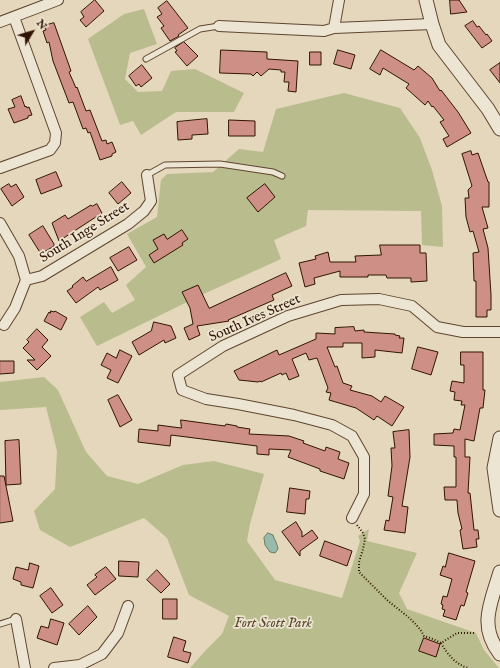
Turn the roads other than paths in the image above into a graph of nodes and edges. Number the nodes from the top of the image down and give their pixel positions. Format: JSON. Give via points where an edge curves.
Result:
{"nodes":[{"id":1,"x":58,"y":0,"type":"edge"},
{"id":2,"x":339,"y":0,"type":"edge"},
{"id":3,"x":426,"y":0,"type":"edge"},
{"id":4,"x":14,"y":17,"type":"junction"},
{"id":5,"x":0,"y":22,"type":"edge"},
{"id":6,"x":432,"y":24,"type":"junction"},
{"id":7,"x":219,"y":26,"type":"joint"},
{"id":8,"x":334,"y":28,"type":"junction"},
{"id":9,"x":146,"y":59,"type":"dead end"},
{"id":10,"x":500,"y":129,"type":"edge"},
{"id":11,"x":0,"y":168,"type":"edge"},
{"id":12,"x":147,"y":176,"type":"joint"},
{"id":13,"x":282,"y":176,"type":"dead end"},
{"id":14,"x":0,"y":223,"type":"edge"},
{"id":15,"x":26,"y":280,"type":"junction"},
{"id":16,"x":4,"y":325,"type":"dead end"},
{"id":17,"x":500,"y":332,"type":"edge"},
{"id":18,"x":500,"y":438,"type":"edge"},
{"id":19,"x":500,"y":510,"type":"edge"},
{"id":20,"x":352,"y":518,"type":"road end"},
{"id":21,"x":500,"y":572,"type":"edge"},
{"id":22,"x":128,"y":606,"type":"dead end"},
{"id":23,"x":16,"y":619,"type":"joint"},
{"id":24,"x":0,"y":624,"type":"edge"},
{"id":25,"x":500,"y":654,"type":"edge"},
{"id":26,"x":25,"y":668,"type":"edge"},
{"id":27,"x":54,"y":668,"type":"edge"}],
"edges":[{"from":1,"to":4,"type":"street"},
{"from":2,"to":8,"type":"street"},
{"from":3,"to":6,"type":"street"},
{"from":4,"to":5,"type":"street"},
{"from":4,"to":11,"type":"street","via":[[56,133],[55,144],[50,150]]},
{"from":6,"to":8,"type":"street"},
{"from":6,"to":10,"type":"street","via":[[440,45]]},
{"from":7,"to":8,"type":"street","via":[[324,31]]},
{"from":7,"to":9,"type":"lane","via":[[200,29]]},
{"from":12,"to":13,"type":"lane","via":[[165,165],[220,164],[273,172]]},
{"from":12,"to":15,"type":"street","name":"South Inge Street","via":[[151,201],[144,211],[128,224],[42,276]]},
{"from":14,"to":15,"type":"street","via":[[19,256]]},
{"from":15,"to":16,"type":"street","via":[[16,308]]},
{"from":17,"to":20,"type":"street","name":"South Ives Street","via":[[463,332],[437,327],[412,306],[379,299],[341,300],[288,316],[223,346],[178,375],[182,390],[206,399],[302,417],[332,425],[352,436],[364,457],[364,494]]},
{"from":18,"to":19,"type":"street","via":[[494,468]]},
{"from":21,"to":25,"type":"street","via":[[487,620],[493,645]]},
{"from":22,"to":27,"type":"street","via":[[118,633],[102,654],[80,665]]},
{"from":23,"to":24,"type":"lane"},
{"from":23,"to":26,"type":"street"}]}
